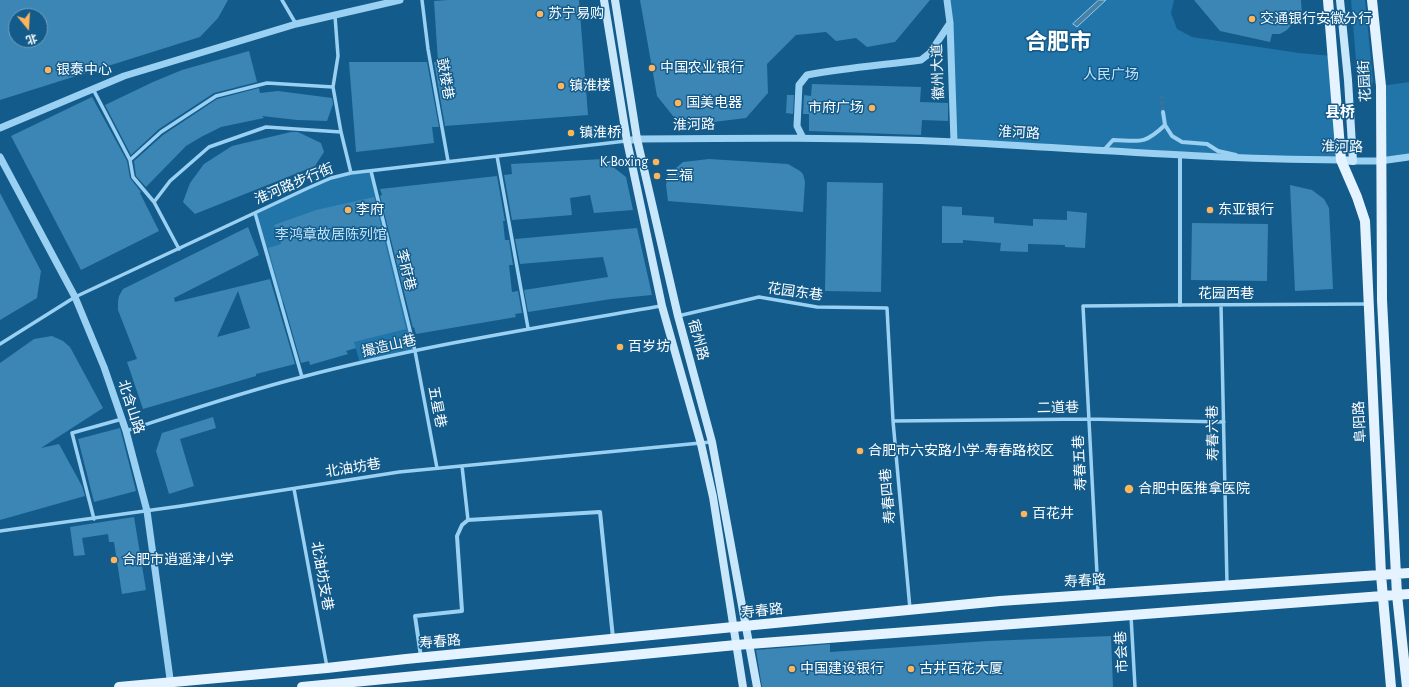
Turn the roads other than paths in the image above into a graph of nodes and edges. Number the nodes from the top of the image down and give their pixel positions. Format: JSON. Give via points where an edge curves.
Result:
{"nodes":[{"id":1,"x":282,"y":0,"type":"edge"},
{"id":2,"x":400,"y":0,"type":"edge"},
{"id":3,"x":422,"y":0,"type":"edge"},
{"id":4,"x":604,"y":0,"type":"edge"},
{"id":5,"x":615,"y":0,"type":"edge"},
{"id":6,"x":946,"y":0,"type":"edge"},
{"id":7,"x":1328,"y":0,"type":"edge"},
{"id":8,"x":1340,"y":0,"type":"edge"},
{"id":9,"x":1372,"y":0,"type":"edge"},
{"id":10,"x":335,"y":16,"type":"junction"},
{"id":11,"x":950,"y":23,"type":"junction"},
{"id":12,"x":296,"y":24,"type":"junction"},
{"id":13,"x":333,"y":87,"type":"junction"},
{"id":14,"x":93,"y":89,"type":"junction"},
{"id":15,"x":1163,"y":112,"type":"tunnel mouth"},
{"id":16,"x":1165,"y":125,"type":"junction"},
{"id":17,"x":0,"y":128,"type":"edge"},
{"id":18,"x":341,"y":132,"type":"junction"},
{"id":19,"x":803,"y":138,"type":"junction"},
{"id":20,"x":637,"y":139,"type":"junction"},
{"id":21,"x":627,"y":141,"type":"junction"},
{"id":22,"x":954,"y":142,"type":"junction"},
{"id":23,"x":1104,"y":150,"type":"junction"},
{"id":24,"x":1180,"y":154,"type":"junction"},
{"id":25,"x":498,"y":156,"type":"junction"},
{"id":26,"x":0,"y":157,"type":"edge"},
{"id":27,"x":1409,"y":157,"type":"edge"},
{"id":28,"x":1260,"y":159,"type":"junction"},
{"id":29,"x":130,"y":160,"type":"junction"},
{"id":30,"x":1341,"y":160,"type":"junction"},
{"id":31,"x":448,"y":161,"type":"junction"},
{"id":32,"x":1353,"y":161,"type":"junction"},
{"id":33,"x":1380,"y":161,"type":"junction"},
{"id":34,"x":370,"y":171,"type":"junction"},
{"id":35,"x":351,"y":173,"type":"junction"},
{"id":36,"x":154,"y":202,"type":"junction"},
{"id":37,"x":255,"y":213,"type":"junction"},
{"id":38,"x":179,"y":249,"type":"junction"},
{"id":39,"x":74,"y":297,"type":"junction"},
{"id":40,"x":1369,"y":304,"type":"junction"},
{"id":41,"x":1180,"y":305,"type":"junction"},
{"id":42,"x":1221,"y":305,"type":"junction"},
{"id":43,"x":662,"y":306,"type":"junction"},
{"id":44,"x":1083,"y":306,"type":"joint"},
{"id":45,"x":887,"y":308,"type":"joint"},
{"id":46,"x":678,"y":316,"type":"junction"},
{"id":47,"x":528,"y":328,"type":"junction"},
{"id":48,"x":0,"y":344,"type":"edge"},
{"id":49,"x":415,"y":351,"type":"junction"},
{"id":50,"x":302,"y":377,"type":"junction"},
{"id":51,"x":122,"y":419,"type":"junction"},
{"id":52,"x":1088,"y":419,"type":"junction"},
{"id":53,"x":893,"y":421,"type":"junction"},
{"id":54,"x":1224,"y":422,"type":"junction"},
{"id":55,"x":126,"y":431,"type":"junction"},
{"id":56,"x":712,"y":442,"type":"junction"},
{"id":57,"x":702,"y":444,"type":"junction"},
{"id":58,"x":462,"y":466,"type":"junction"},
{"id":59,"x":437,"y":468,"type":"junction"},
{"id":60,"x":294,"y":488,"type":"junction"},
{"id":61,"x":147,"y":511,"type":"junction"},
{"id":62,"x":94,"y":519,"type":"junction"},
{"id":63,"x":468,"y":520,"type":"junction"},
{"id":64,"x":0,"y":531,"type":"edge"},
{"id":65,"x":1409,"y":573,"type":"edge"},
{"id":66,"x":1396,"y":574,"type":"junction"},
{"id":67,"x":1381,"y":575,"type":"junction"},
{"id":68,"x":1227,"y":585,"type":"junction"},
{"id":69,"x":1098,"y":594,"type":"junction"},
{"id":70,"x":1409,"y":594,"type":"edge"},
{"id":71,"x":1397,"y":595,"type":"junction"},
{"id":72,"x":1383,"y":596,"type":"junction"},
{"id":73,"x":910,"y":610,"type":"junction"},
{"id":74,"x":1130,"y":615,"type":"junction"},
{"id":75,"x":745,"y":626,"type":"junction"},
{"id":76,"x":733,"y":628,"type":"junction"},
{"id":77,"x":613,"y":639,"type":"junction"},
{"id":78,"x":736,"y":644,"type":"junction"},
{"id":79,"x":748,"y":644,"type":"junction"},
{"id":80,"x":421,"y":658,"type":"junction"},
{"id":81,"x":327,"y":668,"type":"junction"},
{"id":82,"x":170,"y":684,"type":"edge"},
{"id":83,"x":119,"y":687,"type":"edge"},
{"id":84,"x":302,"y":687,"type":"edge"},
{"id":85,"x":743,"y":687,"type":"edge"},
{"id":86,"x":757,"y":687,"type":"edge"},
{"id":87,"x":1135,"y":687,"type":"edge"},
{"id":88,"x":1391,"y":687,"type":"edge"},
{"id":89,"x":1407,"y":687,"type":"edge"}],
"edges":[{"from":1,"to":12,"type":"street"},
{"from":2,"to":10,"type":"street"},
{"from":3,"to":31,"type":"street","name":"鼓楼巷"},
{"from":4,"to":21,"type":"main road","name":"宿州路"},
{"from":5,"to":20,"type":"main road","name":"宿州路"},
{"from":6,"to":11,"type":"street","name":"徽州大道"},
{"from":7,"to":30,"type":"main road"},
{"from":8,"to":32,"type":"main road","name":"花园街"},
{"from":9,"to":33,"type":"main road","name":"花园街","via":[[1380,86]]},
{"from":10,"to":12,"type":"street"},
{"from":10,"to":13,"type":"street","via":[[338,56]]},
{"from":11,"to":19,"type":"street","via":[[930,53],[921,60],[807,75],[799,85],[797,126]]},
{"from":11,"to":22,"type":"street","name":"徽州大道"},
{"from":12,"to":14,"type":"street","via":[[124,76]]},
{"from":13,"to":18,"type":"street"},
{"from":13,"to":29,"type":"street","via":[[267,83],[216,96],[161,132]]},
{"from":14,"to":17,"type":"street"},
{"from":14,"to":29,"type":"street"},
{"from":15,"to":16,"type":"street"},
{"from":16,"to":23,"type":"street","via":[[1143,141],[1112,140]]},
{"from":16,"to":28,"type":"street","via":[[1172,136],[1182,142],[1207,144],[1218,151]]},
{"from":18,"to":35,"type":"street"},
{"from":18,"to":36,"type":"street","via":[[266,128],[209,147],[170,181]]},
{"from":19,"to":20,"type":"street","name":"淮河路"},
{"from":19,"to":22,"type":"street","name":"淮河路"},
{"from":20,"to":21,"type":"street","name":"淮河路"},
{"from":20,"to":46,"type":"main road","name":"宿州路"},
{"from":21,"to":25,"type":"street","name":"淮河路步行街"},
{"from":21,"to":43,"type":"main road","name":"宿州路"},
{"from":22,"to":23,"type":"street","name":"淮河路"},
{"from":23,"to":24,"type":"street","name":"淮河路"},
{"from":24,"to":28,"type":"street","name":"淮河路"},
{"from":24,"to":41,"type":"street"},
{"from":25,"to":31,"type":"street","name":"淮河路步行街"},
{"from":25,"to":47,"type":"street"},
{"from":26,"to":39,"type":"street","name":"北含山路"},
{"from":27,"to":33,"type":"street","name":"淮河路"},
{"from":28,"to":30,"type":"street","name":"淮河路"},
{"from":29,"to":36,"type":"street","via":[[133,177]]},
{"from":30,"to":32,"type":"main road","name":"淮河路"},
{"from":30,"to":40,"type":"main road","name":"阜阳路","via":[[1365,221]]},
{"from":31,"to":34,"type":"street","name":"淮河路步行街"},
{"from":32,"to":33,"type":"street","name":"淮河路"},
{"from":33,"to":66,"type":"main road","name":"阜阳路","via":[[1382,300]]},
{"from":34,"to":35,"type":"street","name":"淮河路步行街"},
{"from":34,"to":49,"type":"street","name":"李府巷"},
{"from":35,"to":37,"type":"street","name":"淮河路步行街","via":[[331,178]]},
{"from":36,"to":38,"type":"street"},
{"from":37,"to":38,"type":"street","name":"淮河路步行街"},
{"from":37,"to":50,"type":"street"},
{"from":38,"to":39,"type":"street","name":"淮河路步行街"},
{"from":39,"to":48,"type":"street","name":"淮河路步行街"},
{"from":39,"to":51,"type":"street","name":"北含山路","via":[[104,367]]},
{"from":40,"to":42,"type":"street","name":"花园西巷"},
{"from":40,"to":67,"type":"main road","name":"阜阳路"},
{"from":41,"to":42,"type":"street","name":"花园西巷"},
{"from":41,"to":44,"type":"street","name":"花园西巷"},
{"from":42,"to":54,"type":"street","name":"寿春六巷"},
{"from":43,"to":47,"type":"street","name":"撮造山巷"},
{"from":43,"to":57,"type":"main road","name":"宿州路"},
{"from":44,"to":52,"type":"street","name":"寿春五巷"},
{"from":45,"to":46,"type":"street","name":"花园东巷","via":[[818,307],[759,298]]},
{"from":45,"to":53,"type":"street","name":"寿春四巷"},
{"from":46,"to":56,"type":"main road","name":"宿州路"},
{"from":47,"to":49,"type":"street","name":"撮造山巷"},
{"from":49,"to":50,"type":"street","name":"撮造山巷"},
{"from":49,"to":59,"type":"street","name":"五星巷"},
{"from":50,"to":55,"type":"street","name":"撮造山巷","via":[[220,400]]},
{"from":51,"to":55,"type":"street","name":"北含山路"},
{"from":51,"to":62,"type":"street","via":[[72,433]]},
{"from":52,"to":53,"type":"street","name":"二道巷"},
{"from":52,"to":54,"type":"street","name":"二道巷"},
{"from":52,"to":69,"type":"street","name":"寿春五巷"},
{"from":53,"to":73,"type":"street","name":"寿春四巷"},
{"from":54,"to":68,"type":"street","name":"寿春六巷"},
{"from":55,"to":61,"type":"street","name":"北含山路"},
{"from":56,"to":57,"type":"street","name":"北油坊巷"},
{"from":56,"to":75,"type":"main road","name":"宿州路"},
{"from":57,"to":58,"type":"street","name":"北油坊巷"},
{"from":57,"to":76,"type":"main road","name":"宿州路","via":[[713,497]]},
{"from":58,"to":59,"type":"street","name":"北油坊巷"},
{"from":58,"to":63,"type":"street"},
{"from":59,"to":60,"type":"street","name":"北油坊巷"},
{"from":60,"to":61,"type":"street","name":"北油坊巷"},
{"from":60,"to":81,"type":"street","name":"北油坊支巷"},
{"from":61,"to":62,"type":"street","name":"北油坊巷"},
{"from":61,"to":82,"type":"street","name":"北含山路"},
{"from":62,"to":64,"type":"street","name":"北油坊巷"},
{"from":63,"to":77,"type":"street","via":[[600,512]]},
{"from":63,"to":80,"type":"street","via":[[462,525],[457,536],[462,611],[415,616]]},
{"from":65,"to":66,"type":"main road","name":"寿春路"},
{"from":66,"to":67,"type":"main road","name":"寿春路"},
{"from":66,"to":71,"type":"main road","name":"阜阳路"},
{"from":67,"to":68,"type":"main road","name":"寿春路"},
{"from":67,"to":72,"type":"main road","name":"阜阳路"},
{"from":68,"to":69,"type":"main road","name":"寿春路"},
{"from":69,"to":73,"type":"main road","name":"寿春路"},
{"from":70,"to":71,"type":"main road"},
{"from":71,"to":72,"type":"main road"},
{"from":71,"to":89,"type":"main road","name":"阜阳路"},
{"from":72,"to":74,"type":"main road"},
{"from":72,"to":88,"type":"main road","name":"阜阳路"},
{"from":73,"to":75,"type":"main road","name":"寿春路"},
{"from":74,"to":79,"type":"main road"},
{"from":74,"to":87,"type":"street","name":"市会巷"},
{"from":75,"to":76,"type":"main road","name":"寿春路"},
{"from":75,"to":79,"type":"main road","name":"宿州路"},
{"from":76,"to":77,"type":"main road","name":"寿春路"},
{"from":76,"to":78,"type":"main road","name":"宿州路"},
{"from":77,"to":80,"type":"main road","name":"寿春路"},
{"from":78,"to":79,"type":"main road"},
{"from":78,"to":84,"type":"main road"},
{"from":78,"to":85,"type":"main road","name":"宿州路"},
{"from":79,"to":86,"type":"main road","name":"宿州路"},
{"from":80,"to":81,"type":"main road","name":"寿春路"},
{"from":81,"to":82,"type":"main road","name":"寿春路"},
{"from":82,"to":83,"type":"main road","name":"寿春路"}]}
